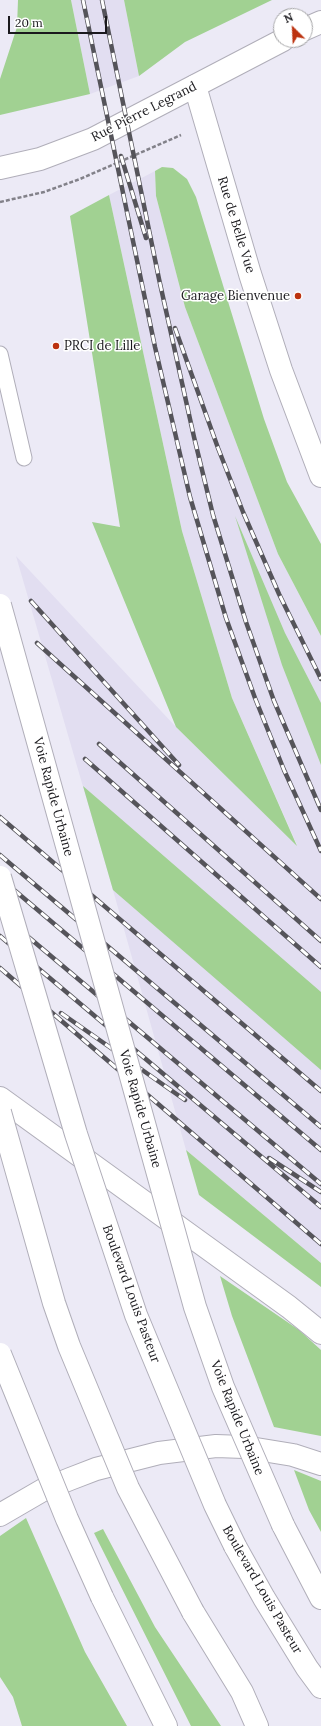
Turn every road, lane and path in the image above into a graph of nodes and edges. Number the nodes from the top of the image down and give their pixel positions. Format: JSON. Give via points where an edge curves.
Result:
{"nodes":[{"id":1,"x":273,"y":45,"type":"edge"},
{"id":2,"x":195,"y":86,"type":"junction"},
{"id":3,"x":162,"y":143,"type":"dead end"},
{"id":4,"x":0,"y":168,"type":"edge"},
{"id":5,"x":0,"y":202,"type":"edge"},
{"id":6,"x":0,"y":354,"type":"edge"},
{"id":7,"x":24,"y":458,"type":"dead end"},
{"id":8,"x":321,"y":476,"type":"edge"},
{"id":9,"x":0,"y":605,"type":"edge"},
{"id":10,"x":0,"y":876,"type":"edge"},
{"id":11,"x":0,"y":1098,"type":"edge"},
{"id":12,"x":0,"y":1112,"type":"edge"},
{"id":13,"x":321,"y":1333,"type":"edge"},
{"id":14,"x":0,"y":1354,"type":"edge"},
{"id":15,"x":321,"y":1464,"type":"edge"},
{"id":16,"x":0,"y":1515,"type":"edge"},
{"id":17,"x":321,"y":1598,"type":"edge"},
{"id":18,"x":321,"y":1687,"type":"edge"},
{"id":19,"x":242,"y":1692,"type":"junction"},
{"id":20,"x":166,"y":1726,"type":"edge"},
{"id":21,"x":257,"y":1726,"type":"edge"},
{"id":22,"x":272,"y":1726,"type":"edge"}],
"edges":[{"from":1,"to":2,"type":"main road","name":"Rue Pierre Legrand"},
{"from":2,"to":4,"type":"main road","name":"Rue Pierre Legrand","via":[[93,139],[40,159]]},
{"from":2,"to":8,"type":"main road","name":"Rue de Belle Vue","via":[[281,370]]},
{"from":3,"to":5,"type":"path","via":[[80,179],[44,192]]},
{"from":6,"to":7,"type":"lane"},
{"from":9,"to":17,"type":"main road","name":"Voie Rapide Urbaine","bridge":true,"via":[[195,1307],[226,1393],[283,1525]]},
{"from":10,"to":18,"type":"main road","name":"Boulevard Louis Pasteur","bridge":true,"via":[[76,1134],[136,1315],[215,1505],[235,1546],[264,1598]]},
{"from":11,"to":13,"type":"main road"},
{"from":12,"to":19,"type":"main road","bridge":true,"via":[[54,1304],[84,1386],[131,1494],[193,1612]]},
{"from":14,"to":20,"type":"main road","bridge":true,"via":[[64,1512],[102,1597]]},
{"from":15,"to":16,"type":"main road","via":[[293,1455],[244,1447],[216,1446],[172,1451],[131,1459],[83,1474],[43,1490]]},
{"from":19,"to":21,"type":"main road"},
{"from":19,"to":22,"type":"main road"}]}
